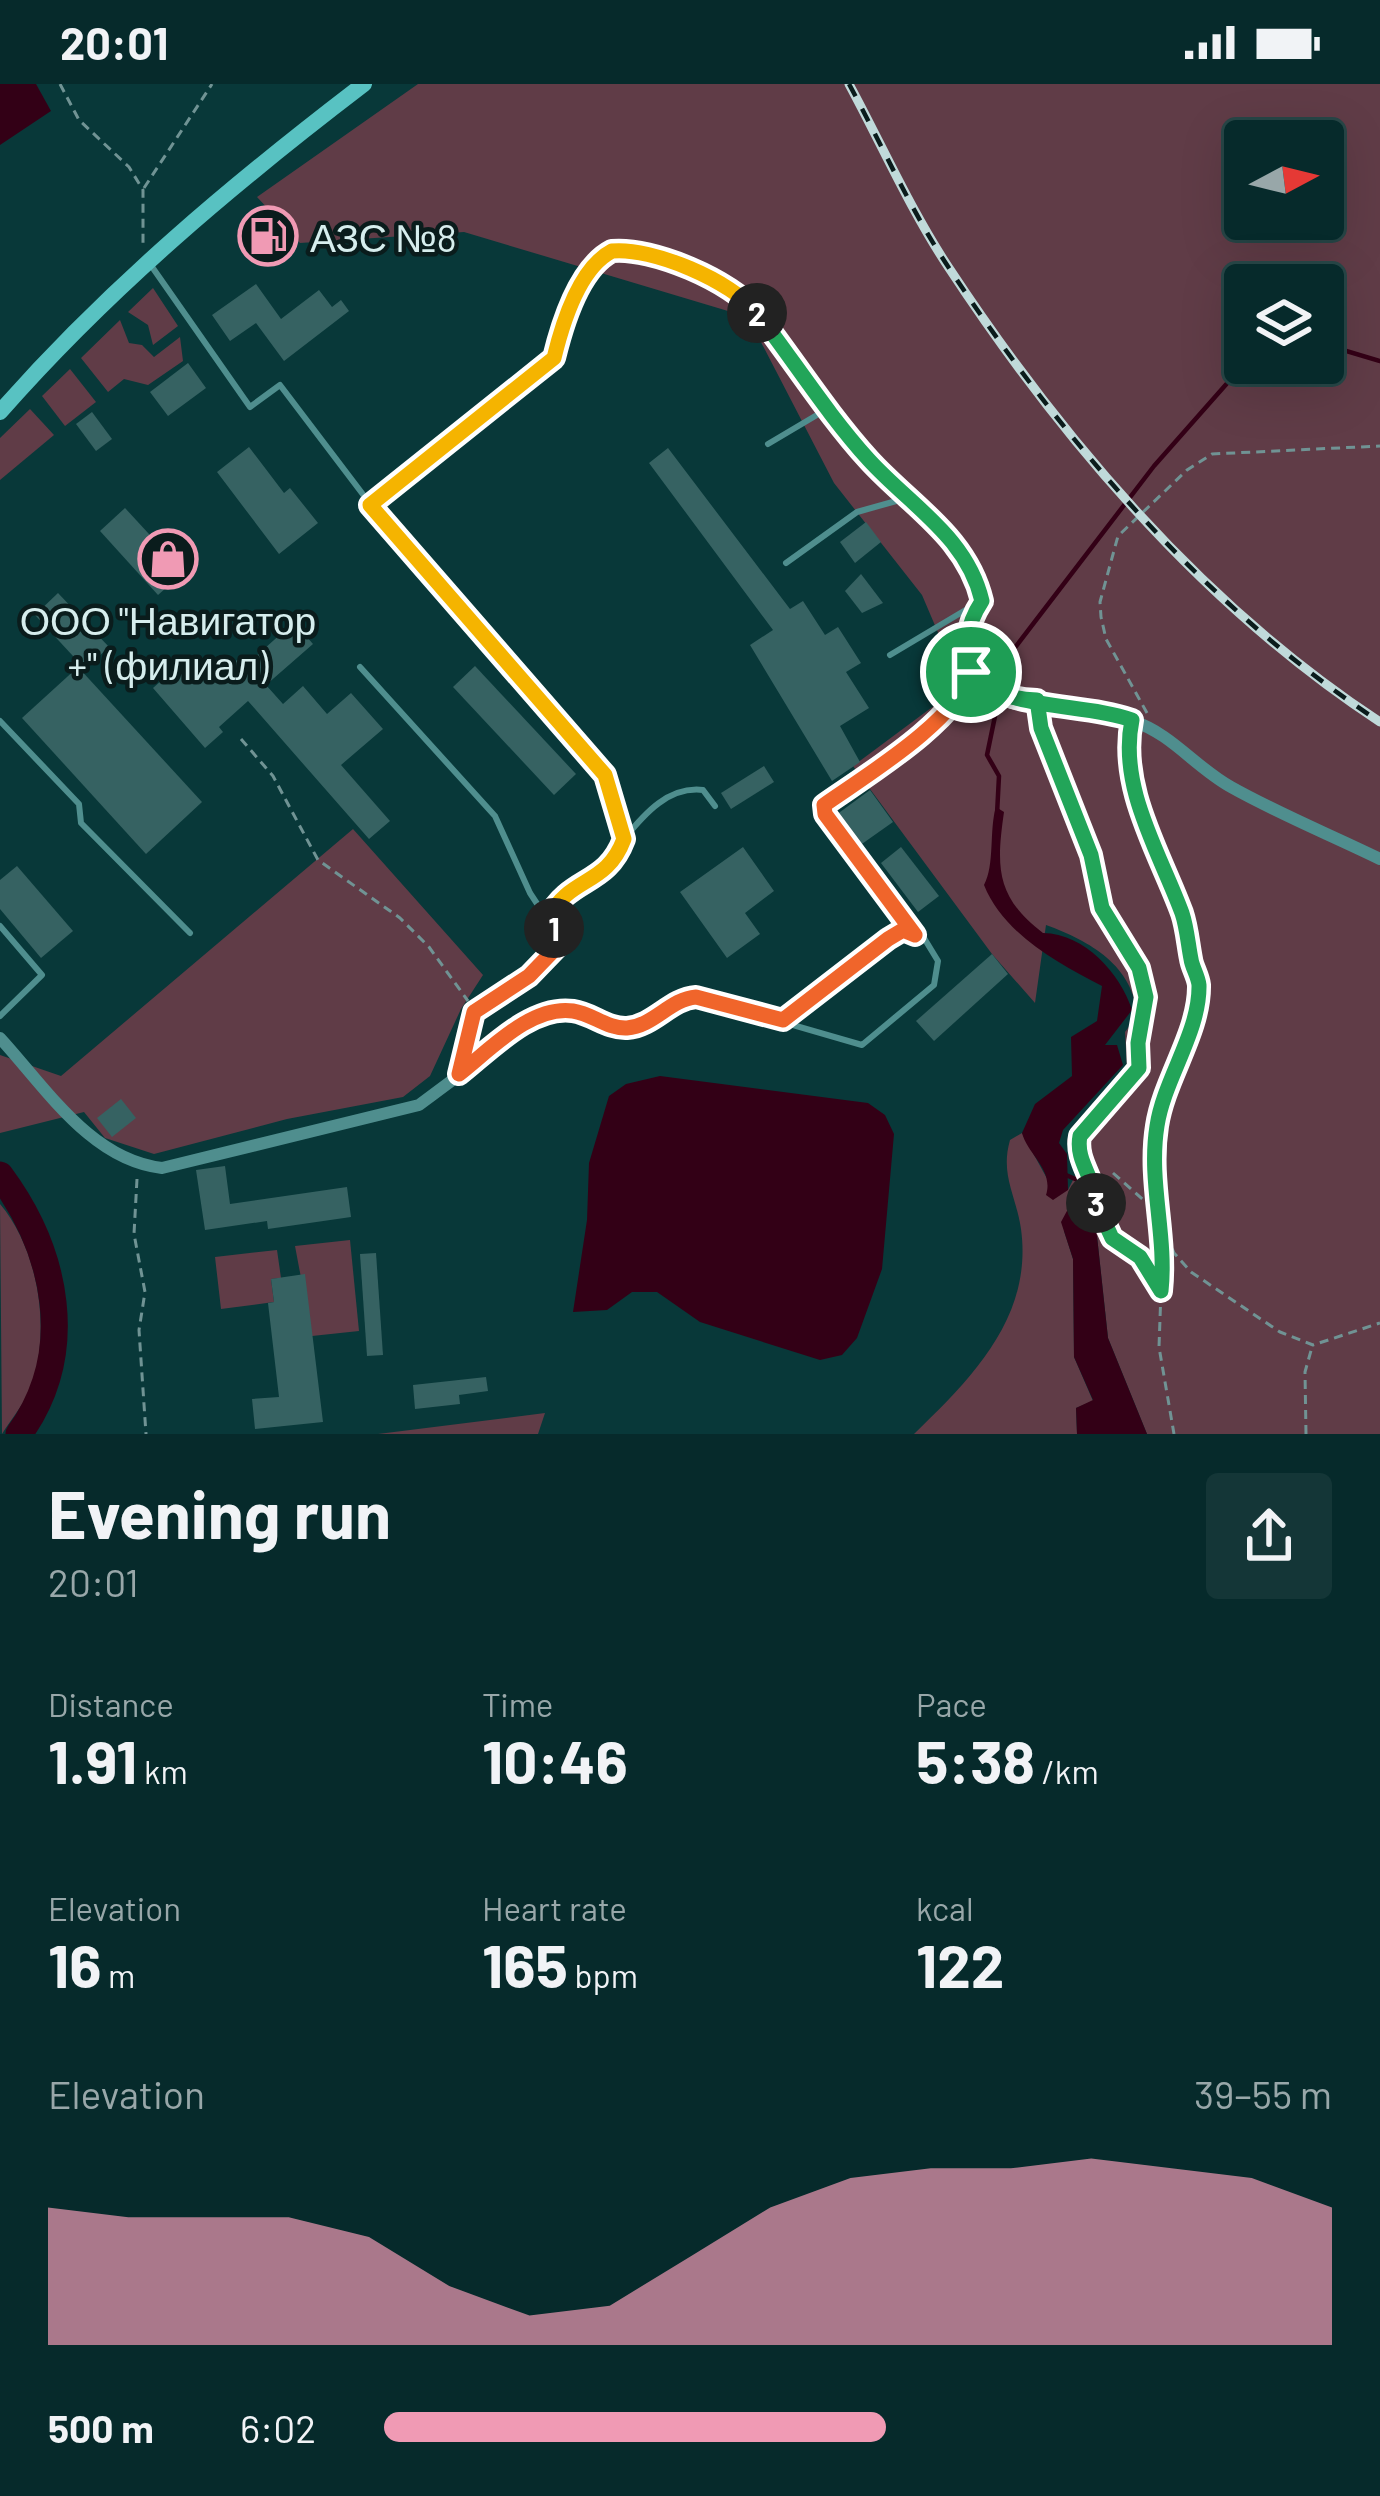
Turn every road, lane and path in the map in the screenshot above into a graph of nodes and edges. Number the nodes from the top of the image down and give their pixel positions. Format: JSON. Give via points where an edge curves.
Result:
{"nodes":[{"id":1,"x":60,"y":84,"type":"edge"},
{"id":2,"x":212,"y":84,"type":"edge"},
{"id":3,"x":364,"y":84,"type":"edge"},
{"id":4,"x":143,"y":190,"type":"junction"},
{"id":5,"x":148,"y":261,"type":"junction"},
{"id":6,"x":591,"y":270,"type":"joint"},
{"id":7,"x":830,"y":407,"type":"junction"},
{"id":8,"x":0,"y":412,"type":"edge"},
{"id":9,"x":768,"y":444,"type":"dead end"},
{"id":10,"x":1380,"y":446,"type":"edge"},
{"id":11,"x":910,"y":497,"type":"junction"},
{"id":12,"x":370,"y":505,"type":"junction"},
{"id":13,"x":786,"y":563,"type":"dead end"},
{"id":14,"x":982,"y":601,"type":"junction"},
{"id":15,"x":890,"y":655,"type":"dead end"},
{"id":16,"x":360,"y":667,"type":"dead end"},
{"id":17,"x":971,"y":672,"type":"junction"},
{"id":18,"x":1037,"y":700,"type":"junction"},
{"id":19,"x":1132,"y":720,"type":"junction"},
{"id":20,"x":0,"y":721,"type":"edge"},
{"id":21,"x":1157,"y":729,"type":"junction"},
{"id":22,"x":241,"y":739,"type":"dead end"},
{"id":23,"x":862,"y":778,"type":"joint"},
{"id":24,"x":715,"y":806,"type":"dead end"},
{"id":25,"x":624,"y":839,"type":"junction"},
{"id":26,"x":1380,"y":859,"type":"edge"},
{"id":27,"x":548,"y":918,"type":"junction"},
{"id":28,"x":0,"y":926,"type":"edge"},
{"id":29,"x":190,"y":933,"type":"dead end"},
{"id":30,"x":915,"y":935,"type":"junction"},
{"id":31,"x":474,"y":1012,"type":"junction"},
{"id":32,"x":0,"y":1016,"type":"edge"},
{"id":33,"x":532,"y":1020,"type":"joint"},
{"id":34,"x":783,"y":1020,"type":"junction"},
{"id":35,"x":0,"y":1038,"type":"edge"},
{"id":36,"x":459,"y":1074,"type":"junction"},
{"id":37,"x":137,"y":1165,"type":"junction"},
{"id":38,"x":1113,"y":1173,"type":"dead end"},
{"id":39,"x":1158,"y":1213,"type":"junction"},
{"id":40,"x":1161,"y":1291,"type":"junction"},
{"id":41,"x":1380,"y":1322,"type":"edge"},
{"id":42,"x":1313,"y":1345,"type":"junction"},
{"id":43,"x":146,"y":1434,"type":"edge"},
{"id":44,"x":1174,"y":1434,"type":"edge"},
{"id":45,"x":1306,"y":1434,"type":"edge"}],
"edges":[{"from":1,"to":4,"type":"path","via":[[89,133],[130,166]]},
{"from":2,"to":4,"type":"path"},
{"from":3,"to":5,"type":"main road"},
{"from":4,"to":5,"type":"path"},
{"from":5,"to":8,"type":"main road"},
{"from":5,"to":12,"type":"lane","via":[[250,407],[280,385]]},
{"from":6,"to":7,"type":"street","via":[[612,251],[643,253],[748,301]]},
{"from":6,"to":12,"type":"lane","via":[[554,358]]},
{"from":7,"to":9,"type":"lane"},
{"from":7,"to":11,"type":"street","via":[[869,460]]},
{"from":10,"to":21,"type":"path","via":[[1212,454],[1118,536],[1100,602],[1106,639]]},
{"from":11,"to":13,"type":"lane","via":[[857,512]]},
{"from":11,"to":14,"type":"street","via":[[975,568]]},
{"from":12,"to":25,"type":"lane","via":[[605,775]]},
{"from":14,"to":15,"type":"lane"},
{"from":14,"to":17,"type":"street","via":[[970,620]]},
{"from":16,"to":27,"type":"lane","via":[[495,816]]},
{"from":17,"to":18,"type":"street","via":[[986,689]]},
{"from":17,"to":23,"type":"street","via":[[951,704]]},
{"from":18,"to":19,"type":"street"},
{"from":18,"to":40,"type":"path","via":[[1102,908],[1139,968],[1146,997],[1139,1068],[1088,1123],[1077,1150],[1104,1227],[1140,1257]]},
{"from":19,"to":21,"type":"street"},
{"from":19,"to":39,"type":"path","via":[[1131,766],[1155,856],[1183,915],[1199,988],[1157,1122]]},
{"from":20,"to":29,"type":"lane","via":[[79,804],[81,824]]},
{"from":21,"to":26,"type":"street","via":[[1227,785]]},
{"from":22,"to":31,"type":"path","via":[[273,776],[318,860],[400,918]]},
{"from":23,"to":30,"type":"lane","via":[[824,805],[825,814]]},
{"from":24,"to":25,"type":"lane","via":[[703,790],[685,788]]},
{"from":25,"to":27,"type":"lane","via":[[604,874],[559,898]]},
{"from":27,"to":31,"type":"lane","via":[[556,948]]},
{"from":28,"to":32,"type":"lane","via":[[42,975]]},
{"from":30,"to":34,"type":"lane","via":[[903,930],[888,939]]},
{"from":30,"to":34,"type":"lane","via":[[938,961],[934,985],[862,1045]]},
{"from":31,"to":36,"type":"lane"},
{"from":33,"to":34,"type":"lane","via":[[561,1010],[631,1028],[696,997]]},
{"from":33,"to":36,"type":"street"},
{"from":35,"to":37,"type":"street","via":[[103,1148]]},
{"from":36,"to":37,"type":"street","via":[[419,1106],[163,1168]]},
{"from":37,"to":43,"type":"path"},
{"from":38,"to":39,"type":"path"},
{"from":39,"to":40,"type":"path"},
{"from":39,"to":42,"type":"path","via":[[1191,1272]]},
{"from":40,"to":44,"type":"path","via":[[1159,1347]]},
{"from":41,"to":42,"type":"path"},
{"from":42,"to":45,"type":"path"}]}
